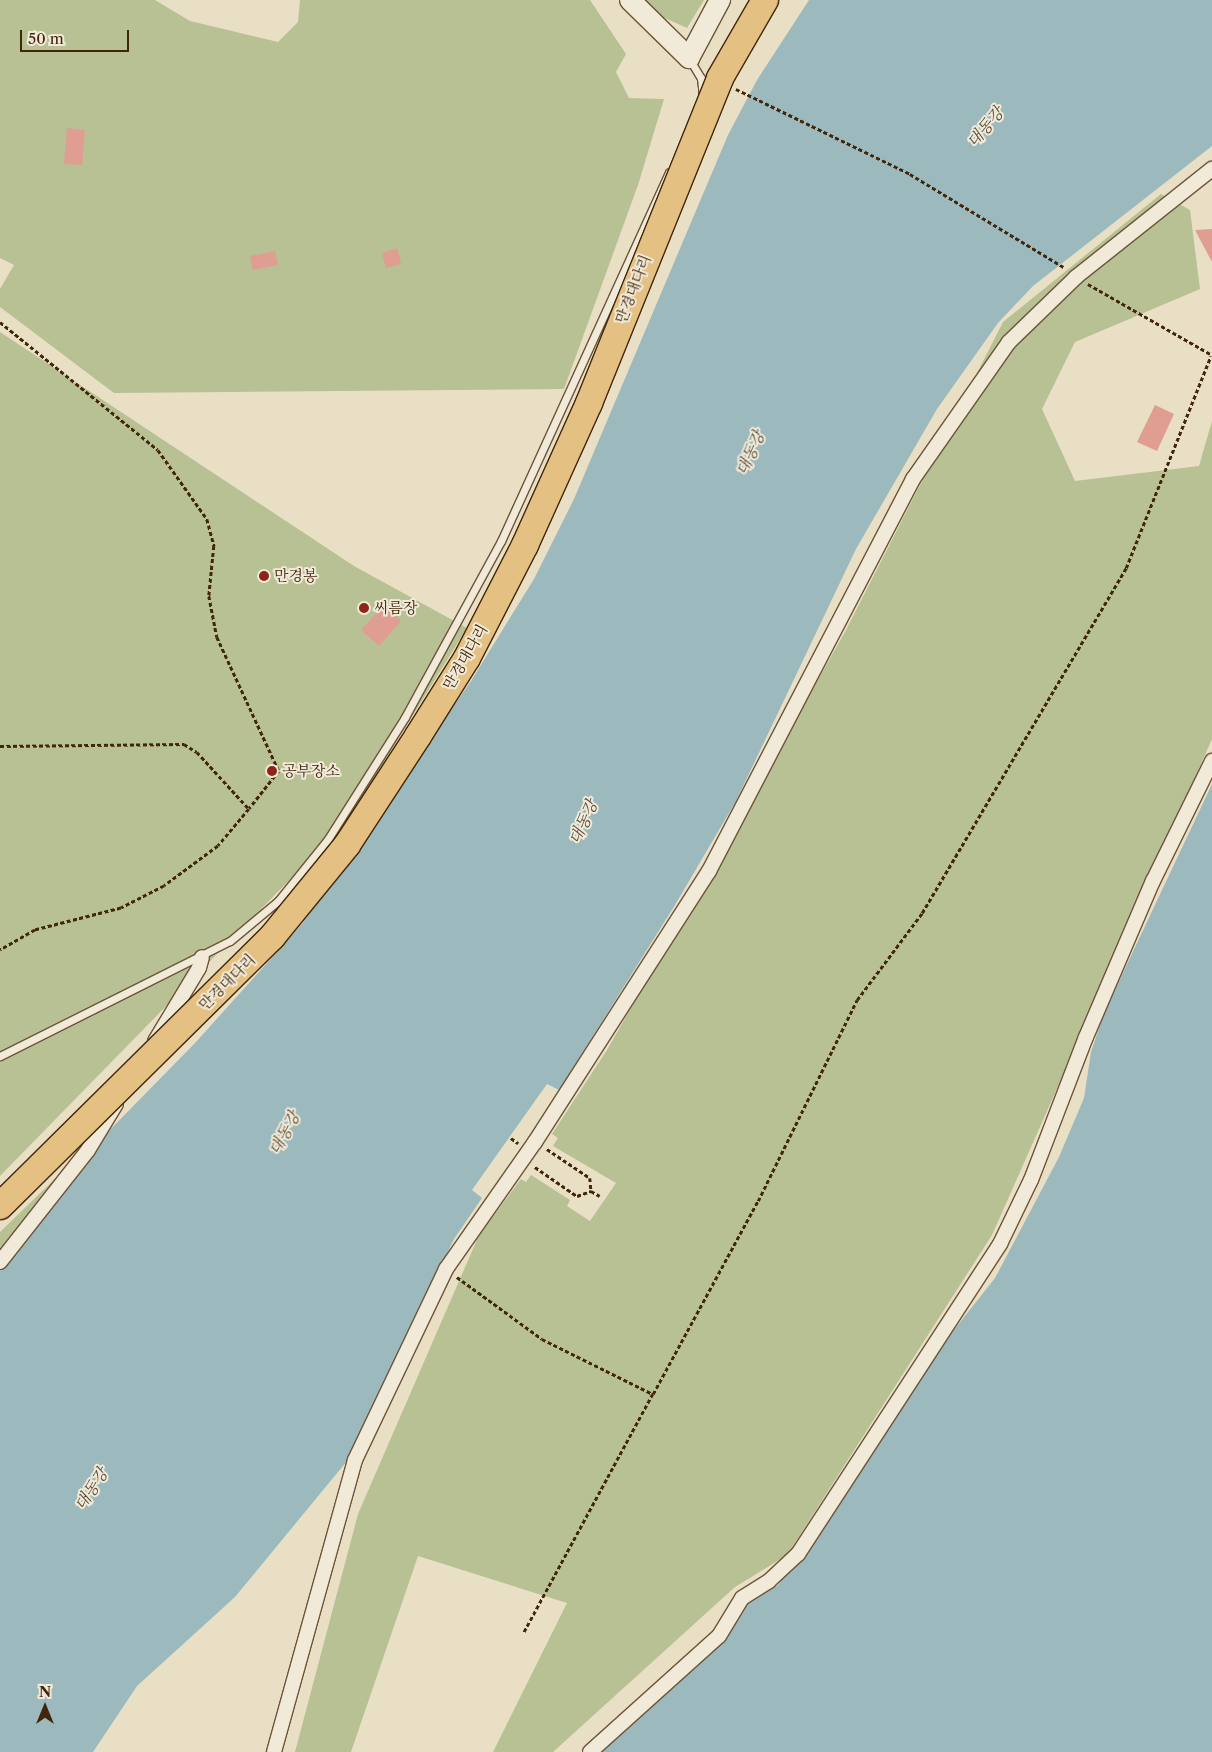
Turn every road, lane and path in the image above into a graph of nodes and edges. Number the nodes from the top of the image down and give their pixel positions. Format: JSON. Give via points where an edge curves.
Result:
{"nodes":[{"id":1,"x":630,"y":0,"type":"edge"},
{"id":2,"x":720,"y":0,"type":"edge"},
{"id":3,"x":765,"y":0,"type":"edge"},
{"id":4,"x":689,"y":58,"type":"junction"},
{"id":5,"x":740,"y":92,"type":"dead end"},
{"id":6,"x":685,"y":138,"type":"dead end"},
{"id":7,"x":673,"y":163,"type":"dead end"},
{"id":8,"x":1212,"y":169,"type":"edge"},
{"id":9,"x":1076,"y":277,"type":"junction"},
{"id":10,"x":0,"y":322,"type":"edge"},
{"id":11,"x":1212,"y":356,"type":"edge"},
{"id":12,"x":0,"y":746,"type":"edge"},
{"id":13,"x":1212,"y":761,"type":"edge"},
{"id":14,"x":249,"y":808,"type":"junction"},
{"id":15,"x":0,"y":950,"type":"edge"},
{"id":16,"x":202,"y":957,"type":"junction"},
{"id":17,"x":0,"y":1056,"type":"edge"},
{"id":18,"x":511,"y":1138,"type":"dead end"},
{"id":19,"x":518,"y":1143,"type":"dead end"},
{"id":20,"x":550,"y":1151,"type":"dead end"},
{"id":21,"x":537,"y":1169,"type":"dead end"},
{"id":22,"x":591,"y":1191,"type":"junction"},
{"id":23,"x":600,"y":1196,"type":"dead end"},
{"id":24,"x":0,"y":1206,"type":"edge"},
{"id":25,"x":0,"y":1262,"type":"edge"},
{"id":26,"x":446,"y":1269,"type":"junction"},
{"id":27,"x":653,"y":1394,"type":"junction"},
{"id":28,"x":524,"y":1633,"type":"dead end"},
{"id":29,"x":274,"y":1752,"type":"edge"},
{"id":30,"x":590,"y":1752,"type":"edge"}],
"edges":[{"from":1,"to":4,"type":"street"},
{"from":2,"to":4,"type":"street"},
{"from":3,"to":24,"type":"highway","name":"만경대다리","bridge":true,"via":[[720,78],[589,403],[524,545],[467,658],[423,728],[348,844],[272,937]]},
{"from":4,"to":6,"type":"lane","via":[[701,78],[702,96]]},
{"from":5,"to":9,"type":"path","via":[[910,174]]},
{"from":7,"to":16,"type":"lane","via":[[501,541],[363,787],[278,900],[254,924]]},
{"from":8,"to":9,"type":"street"},
{"from":9,"to":11,"type":"path"},
{"from":9,"to":26,"type":"street","via":[[1009,342],[913,479],[709,871],[535,1142]]},
{"from":10,"to":14,"type":"path","via":[[158,450],[207,520],[214,546],[208,596],[217,637],[279,771]]},
{"from":11,"to":27,"type":"path","via":[[1126,568],[922,913],[857,1000],[758,1201]]},
{"from":12,"to":14,"type":"path","via":[[184,744],[197,752]]},
{"from":13,"to":30,"type":"street","via":[[1153,881],[1086,1037],[1031,1180],[1000,1244],[798,1554],[774,1577],[742,1598],[719,1636]]},
{"from":14,"to":15,"type":"path","via":[[218,846],[164,886],[121,908],[35,930]]},
{"from":16,"to":17,"type":"lane"},
{"from":16,"to":25,"type":"street","via":[[200,968],[88,1150]]},
{"from":18,"to":19,"type":"path"},
{"from":20,"to":22,"type":"path","via":[[590,1178]]},
{"from":21,"to":22,"type":"path","via":[[578,1196]]},
{"from":22,"to":23,"type":"path"},
{"from":26,"to":27,"type":"path","via":[[542,1339]]},
{"from":26,"to":29,"type":"street","via":[[355,1460]]},
{"from":27,"to":28,"type":"path"}]}
